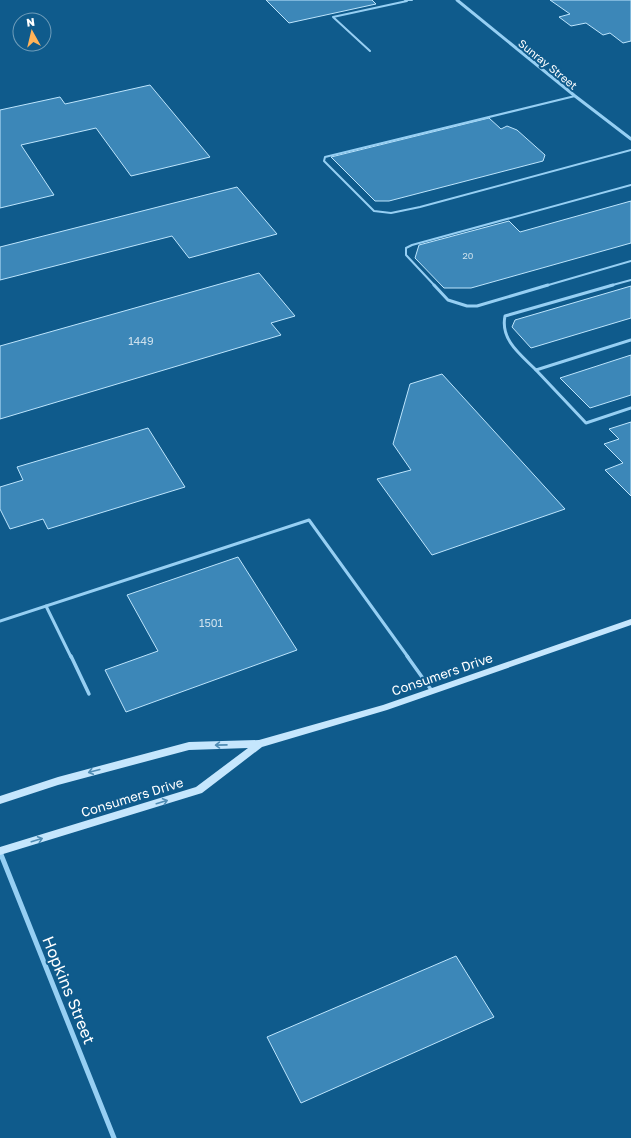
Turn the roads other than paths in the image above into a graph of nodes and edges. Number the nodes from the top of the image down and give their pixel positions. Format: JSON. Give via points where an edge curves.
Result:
{"nodes":[{"id":1,"x":412,"y":0,"type":"edge"},
{"id":2,"x":457,"y":0,"type":"edge"},
{"id":3,"x":406,"y":1,"type":"edge"},
{"id":4,"x":370,"y":50,"type":"dead end"},
{"id":5,"x":575,"y":96,"type":"junction"},
{"id":6,"x":631,"y":139,"type":"edge"},
{"id":7,"x":631,"y":150,"type":"edge"},
{"id":8,"x":631,"y":185,"type":"edge"},
{"id":9,"x":631,"y":261,"type":"edge"},
{"id":10,"x":631,"y":280,"type":"edge"},
{"id":11,"x":631,"y":340,"type":"edge"},
{"id":12,"x":536,"y":370,"type":"junction"},
{"id":13,"x":631,"y":408,"type":"edge"},
{"id":14,"x":46,"y":606,"type":"junction"},
{"id":15,"x":0,"y":622,"type":"edge"},
{"id":16,"x":631,"y":622,"type":"edge"},
{"id":17,"x":432,"y":691,"type":"junction"},
{"id":18,"x":89,"y":694,"type":"dead end"},
{"id":19,"x":260,"y":744,"type":"junction"},
{"id":20,"x":0,"y":800,"type":"edge"},
{"id":21,"x":0,"y":852,"type":"edge"},
{"id":22,"x":114,"y":1138,"type":"edge"}],
"edges":[{"from":1,"to":3,"type":"lane"},
{"from":2,"to":5,"type":"street","name":"Sunray Street"},
{"from":3,"to":4,"type":"lane","via":[[333,17]]},
{"from":5,"to":6,"type":"street","name":"Sunray Street"},
{"from":5,"to":7,"type":"lane","via":[[326,157],[324,161],[374,211],[391,213]]},
{"from":8,"to":9,"type":"lane","via":[[406,248],[406,255],[448,300],[468,306],[477,306]]},
{"from":10,"to":12,"type":"lane","via":[[505,316],[502,324],[505,337]]},
{"from":11,"to":12,"type":"lane"},
{"from":12,"to":13,"type":"lane","via":[[586,423]]},
{"from":14,"to":15,"type":"lane"},
{"from":14,"to":17,"type":"lane","via":[[309,520]]},
{"from":14,"to":18,"type":"lane"},
{"from":16,"to":17,"type":"main road","name":"Consumers Drive"},
{"from":17,"to":19,"type":"main road","name":"Consumers Drive","via":[[384,708]]},
{"from":19,"to":20,"type":"main road","name":"Consumers Drive","one_way":true,"via":[[189,746],[58,781]]},
{"from":21,"to":19,"type":"main road","name":"Consumers Drive","one_way":true,"via":[[199,790]]},
{"from":21,"to":22,"type":"street","name":"Hopkins Street"}]}
